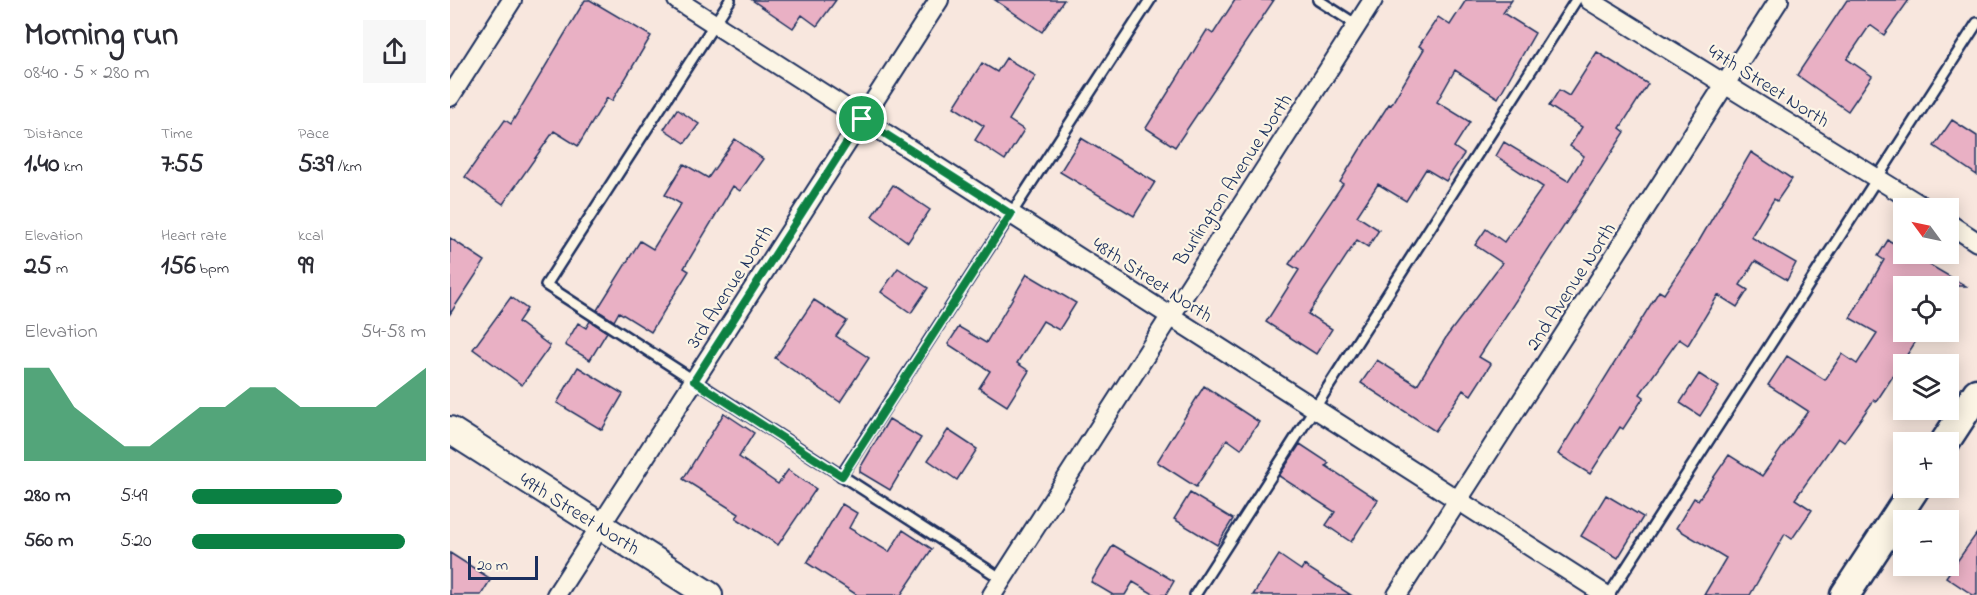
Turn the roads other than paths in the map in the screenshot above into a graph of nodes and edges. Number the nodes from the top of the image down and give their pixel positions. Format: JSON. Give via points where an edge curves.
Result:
{"nodes":[{"id":1,"x":512,"y":0,"type":"edge"},
{"id":2,"x":677,"y":0,"type":"edge"},
{"id":3,"x":730,"y":0,"type":"edge"},
{"id":4,"x":939,"y":0,"type":"edge"},
{"id":5,"x":1150,"y":0,"type":"edge"},
{"id":6,"x":1318,"y":0,"type":"edge"},
{"id":7,"x":1373,"y":0,"type":"edge"},
{"id":8,"x":1576,"y":0,"type":"edge"},
{"id":9,"x":1589,"y":0,"type":"edge"},
{"id":10,"x":1779,"y":0,"type":"edge"},
{"id":11,"x":1977,"y":23,"type":"edge"},
{"id":12,"x":714,"y":24,"type":"junction"},
{"id":13,"x":1358,"y":25,"type":"junction"},
{"id":14,"x":1725,"y":84,"type":"junction"},
{"id":15,"x":450,"y":97,"type":"edge"},
{"id":16,"x":862,"y":119,"type":"junction"},
{"id":17,"x":1877,"y":177,"type":"junction"},
{"id":18,"x":1910,"y":198,"type":"edge"},
{"id":19,"x":1011,"y":214,"type":"junction"},
{"id":20,"x":1959,"y":231,"type":"edge"},
{"id":21,"x":1977,"y":242,"type":"edge"},
{"id":22,"x":1171,"y":316,"type":"junction"},
{"id":23,"x":694,"y":381,"type":"junction"},
{"id":24,"x":1977,"y":393,"type":"edge"},
{"id":25,"x":1313,"y":408,"type":"junction"},
{"id":26,"x":450,"y":430,"type":"edge"},
{"id":27,"x":1952,"y":432,"type":"edge"},
{"id":28,"x":842,"y":476,"type":"junction"},
{"id":29,"x":1908,"y":498,"type":"edge"},
{"id":30,"x":1459,"y":501,"type":"junction"},
{"id":31,"x":601,"y":526,"type":"junction"},
{"id":32,"x":1002,"y":579,"type":"junction"},
{"id":33,"x":556,"y":595,"type":"edge"},
{"id":34,"x":709,"y":595,"type":"edge"},
{"id":35,"x":992,"y":595,"type":"edge"},
{"id":36,"x":1195,"y":595,"type":"edge"},
{"id":37,"x":1398,"y":595,"type":"edge"},
{"id":38,"x":1607,"y":595,"type":"edge"},
{"id":39,"x":1845,"y":595,"type":"edge"}],
"edges":[{"from":1,"to":15,"type":"street"},
{"from":2,"to":12,"type":"street","name":"48th Street North"},
{"from":3,"to":12,"type":"lane"},
{"from":4,"to":16,"type":"street","name":"3rd Avenue North"},
{"from":5,"to":19,"type":"lane"},
{"from":6,"to":13,"type":"lane"},
{"from":7,"to":13,"type":"street","name":"Burlington Avenue North"},
{"from":8,"to":25,"type":"lane"},
{"from":9,"to":14,"type":"street","name":"47th Street North"},
{"from":10,"to":14,"type":"street","name":"2nd Avenue North"},
{"from":11,"to":17,"type":"lane"},
{"from":12,"to":16,"type":"street","name":"48th Street North"},
{"from":12,"to":23,"type":"lane","via":[[546,285]]},
{"from":13,"to":22,"type":"street","name":"Burlington Avenue North"},
{"from":14,"to":17,"type":"street","name":"47th Street North"},
{"from":14,"to":30,"type":"street","name":"2nd Avenue North"},
{"from":16,"to":19,"type":"street","name":"48th Street North"},
{"from":16,"to":23,"type":"street","name":"3rd Avenue North"},
{"from":17,"to":18,"type":"street","name":"47th Street North"},
{"from":17,"to":38,"type":"lane"},
{"from":19,"to":22,"type":"street","name":"48th Street North"},
{"from":19,"to":28,"type":"lane"},
{"from":20,"to":21,"type":"street"},
{"from":22,"to":25,"type":"street","name":"48th Street North"},
{"from":22,"to":32,"type":"street","name":"Burlington Avenue North"},
{"from":23,"to":28,"type":"lane"},
{"from":23,"to":31,"type":"street","name":"3rd Avenue North"},
{"from":24,"to":27,"type":"main road"},
{"from":25,"to":30,"type":"street","name":"48th Street North"},
{"from":25,"to":36,"type":"lane"},
{"from":26,"to":31,"type":"main road","name":"49th Street North"},
{"from":28,"to":32,"type":"lane"},
{"from":29,"to":39,"type":"main road"},
{"from":30,"to":37,"type":"street","name":"2nd Avenue North"},
{"from":30,"to":38,"type":"street","name":"48th Street North"},
{"from":31,"to":33,"type":"street","name":"3rd Avenue North"},
{"from":31,"to":34,"type":"main road","name":"49th Street North"},
{"from":32,"to":35,"type":"street","name":"Burlington Avenue North"}]}
